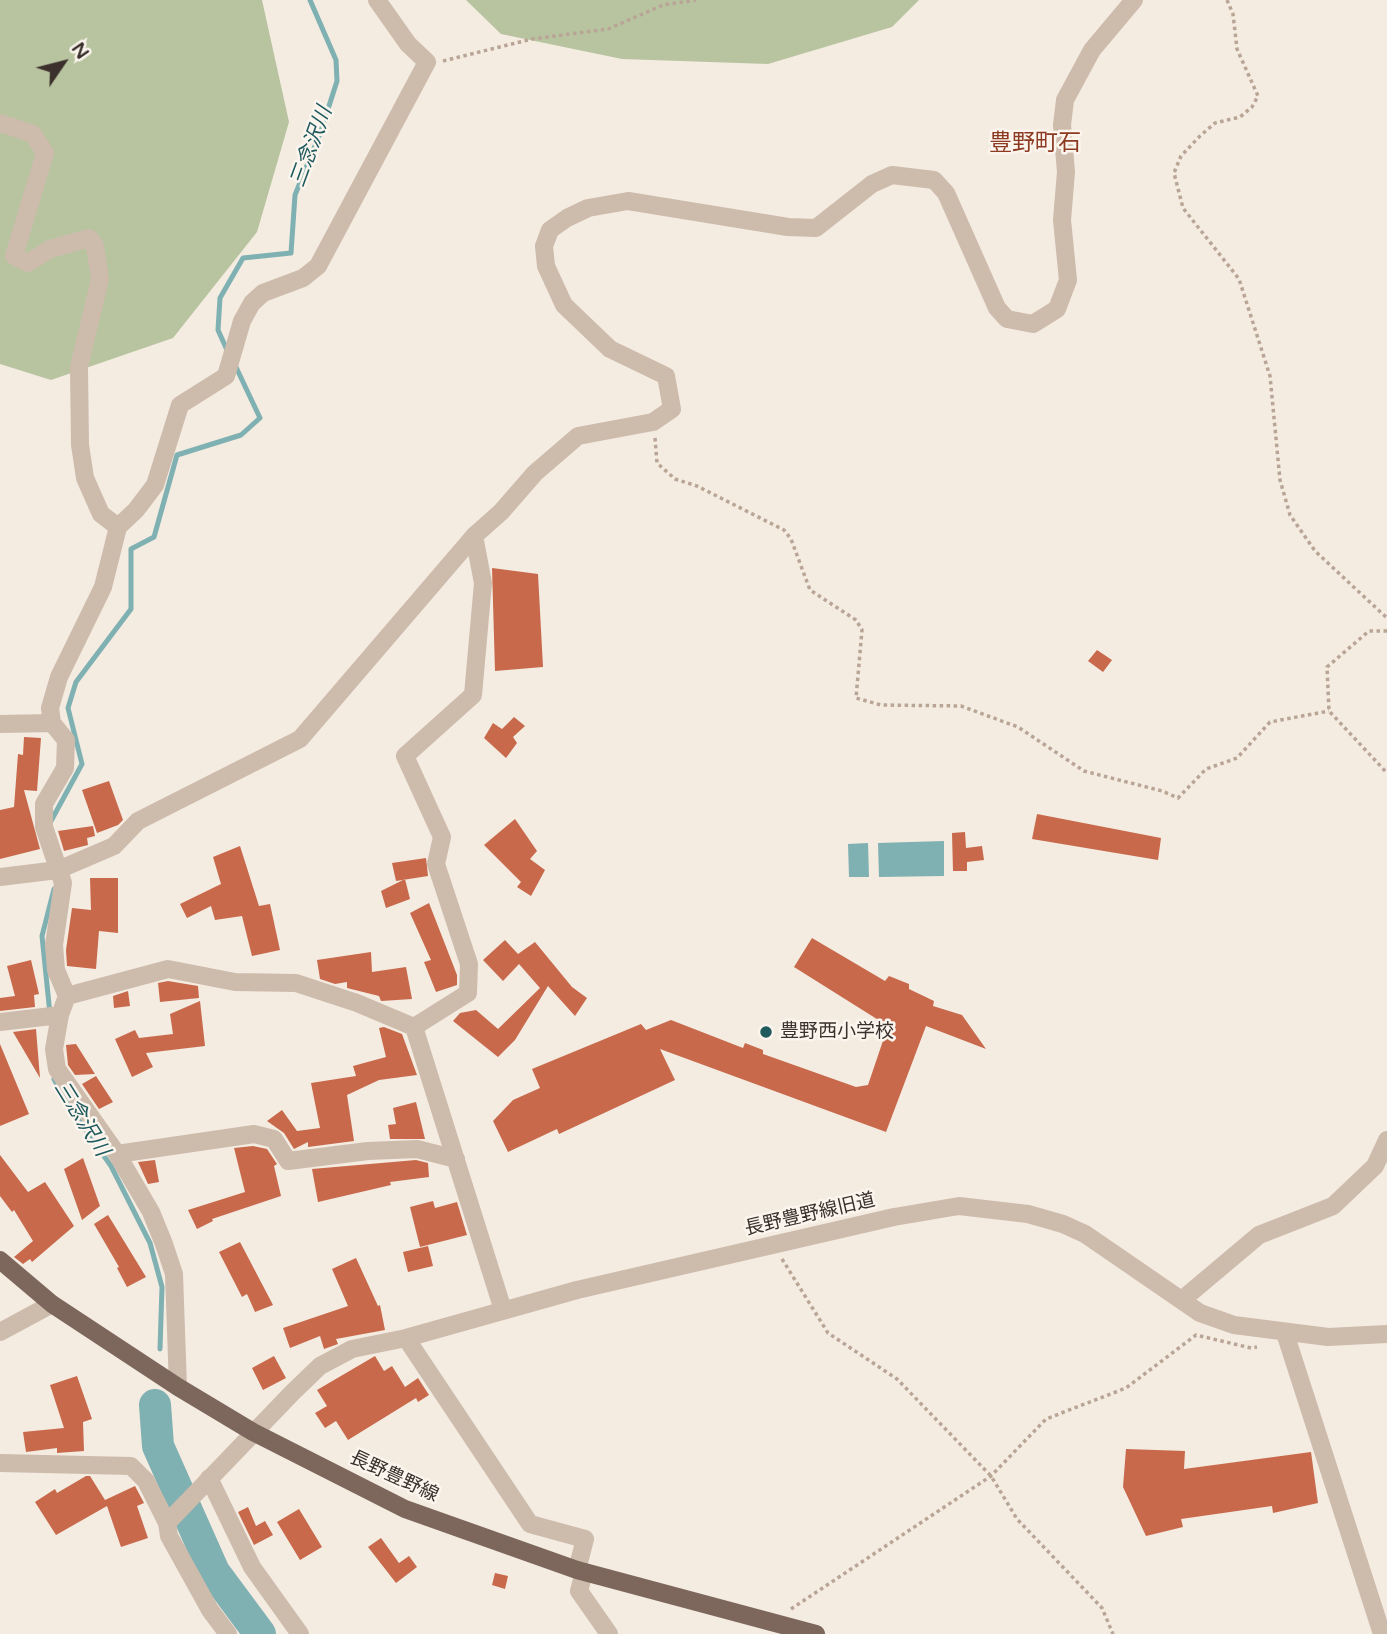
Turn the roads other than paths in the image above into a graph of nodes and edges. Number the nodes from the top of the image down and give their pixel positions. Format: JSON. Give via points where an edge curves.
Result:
{"nodes":[{"id":1,"x":377,"y":0,"type":"edge"},
{"id":2,"x":1134,"y":0,"type":"edge"},
{"id":3,"x":0,"y":122,"type":"edge"},
{"id":4,"x":118,"y":527,"type":"junction"},
{"id":5,"x":474,"y":536,"type":"junction"},
{"id":6,"x":52,"y":723,"type":"junction"},
{"id":7,"x":0,"y":724,"type":"edge"},
{"id":8,"x":58,"y":870,"type":"junction"},
{"id":9,"x":0,"y":877,"type":"edge"},
{"id":10,"x":67,"y":996,"type":"junction"},
{"id":11,"x":53,"y":1016,"type":"junction"},
{"id":12,"x":0,"y":1022,"type":"edge"},
{"id":13,"x":414,"y":1027,"type":"junction"},
{"id":14,"x":1387,"y":1140,"type":"edge"},
{"id":15,"x":117,"y":1154,"type":"junction"},
{"id":16,"x":456,"y":1160,"type":"junction"},
{"id":17,"x":0,"y":1260,"type":"edge"},
{"id":18,"x":1183,"y":1299,"type":"junction"},
{"id":19,"x":52,"y":1304,"type":"junction"},
{"id":20,"x":502,"y":1310,"type":"junction"},
{"id":21,"x":0,"y":1332,"type":"edge"},
{"id":22,"x":1285,"y":1334,"type":"junction"},
{"id":23,"x":1387,"y":1334,"type":"edge"},
{"id":24,"x":406,"y":1338,"type":"junction"},
{"id":25,"x":178,"y":1387,"type":"junction"},
{"id":26,"x":253,"y":1432,"type":"junction"},
{"id":27,"x":0,"y":1464,"type":"edge"},
{"id":28,"x":204,"y":1483,"type":"junction"},
{"id":29,"x":172,"y":1518,"type":"junction"},
{"id":30,"x":580,"y":1571,"type":"junction"},
{"id":31,"x":228,"y":1634,"type":"edge"},
{"id":32,"x":300,"y":1634,"type":"edge"},
{"id":33,"x":609,"y":1634,"type":"edge"},
{"id":34,"x":816,"y":1634,"type":"edge"},
{"id":35,"x":1382,"y":1634,"type":"edge"}],
"edges":[{"from":1,"to":4,"type":"street","via":[[427,62],[318,267],[303,278],[263,293],[252,303],[226,376],[180,405],[155,485]]},
{"from":2,"to":5,"type":"street","via":[[1092,50],[1065,100],[1062,220],[1068,280],[1057,309],[1033,324],[1007,319],[997,308],[946,193],[934,180],[892,175],[872,184],[816,228],[628,201],[588,208],[550,230],[544,246],[546,266],[564,305],[610,349],[666,376],[672,409],[653,422],[578,436]]},
{"from":3,"to":4,"type":"street","via":[[33,134],[45,153],[14,256],[28,263],[51,249],[89,237],[95,246],[100,279],[79,367],[80,445],[85,478],[101,514]]},
{"from":4,"to":6,"type":"street","via":[[103,587],[60,677],[50,708]]},
{"from":5,"to":8,"type":"street","via":[[300,739],[138,821],[114,846]]},
{"from":5,"to":13,"type":"street","via":[[483,583],[473,695],[405,756],[442,837],[436,864],[469,964],[468,993]]},
{"from":6,"to":7,"type":"street"},
{"from":6,"to":8,"type":"street","via":[[66,740],[65,768],[44,804],[44,827]]},
{"from":8,"to":9,"type":"street"},
{"from":8,"to":10,"type":"street","via":[[63,883],[55,970]]},
{"from":10,"to":11,"type":"street"},
{"from":10,"to":13,"type":"street","via":[[168,969],[235,982],[296,983]]},
{"from":11,"to":12,"type":"street"},
{"from":11,"to":15,"type":"street","via":[[57,1069]]},
{"from":13,"to":16,"type":"street"},
{"from":14,"to":18,"type":"street","via":[[1375,1166],[1333,1206],[1259,1236]]},
{"from":15,"to":16,"type":"street","via":[[254,1134],[274,1139],[288,1161],[418,1149]]},
{"from":15,"to":25,"type":"street","via":[[151,1212],[174,1274]]},
{"from":16,"to":20,"type":"street"},
{"from":17,"to":19,"type":"main road","name":"長野豊野線"},
{"from":18,"to":20,"type":"street","name":"長野豊野線旧道","via":[[1085,1234],[1028,1214],[959,1206],[894,1217]]},
{"from":18,"to":22,"type":"street","name":"長野豊野線旧道","via":[[1200,1312],[1234,1325]]},
{"from":19,"to":21,"type":"street"},
{"from":19,"to":25,"type":"main road","name":"長野豊野線"},
{"from":20,"to":24,"type":"street","name":"長野豊野線旧道"},
{"from":22,"to":23,"type":"street","name":"長野豊野線旧道"},
{"from":22,"to":35,"type":"street"},
{"from":24,"to":26,"type":"street","name":"長野豊野線旧道","via":[[352,1349],[320,1366]]},
{"from":24,"to":30,"type":"street","via":[[530,1524],[585,1539]]},
{"from":25,"to":26,"type":"main road","name":"長野豊野線"},
{"from":26,"to":28,"type":"street","name":"長野豊野線旧道"},
{"from":26,"to":30,"type":"main road","name":"長野豊野線","via":[[405,1509]]},
{"from":27,"to":29,"type":"street","via":[[131,1466]]},
{"from":28,"to":29,"type":"street","name":"長野豊野線旧道"},
{"from":28,"to":32,"type":"street","via":[[251,1567]]},
{"from":29,"to":31,"type":"street","via":[[169,1536]]},
{"from":30,"to":33,"type":"street","via":[[579,1591]]},
{"from":30,"to":34,"type":"main road","name":"長野豊野線"}]}
